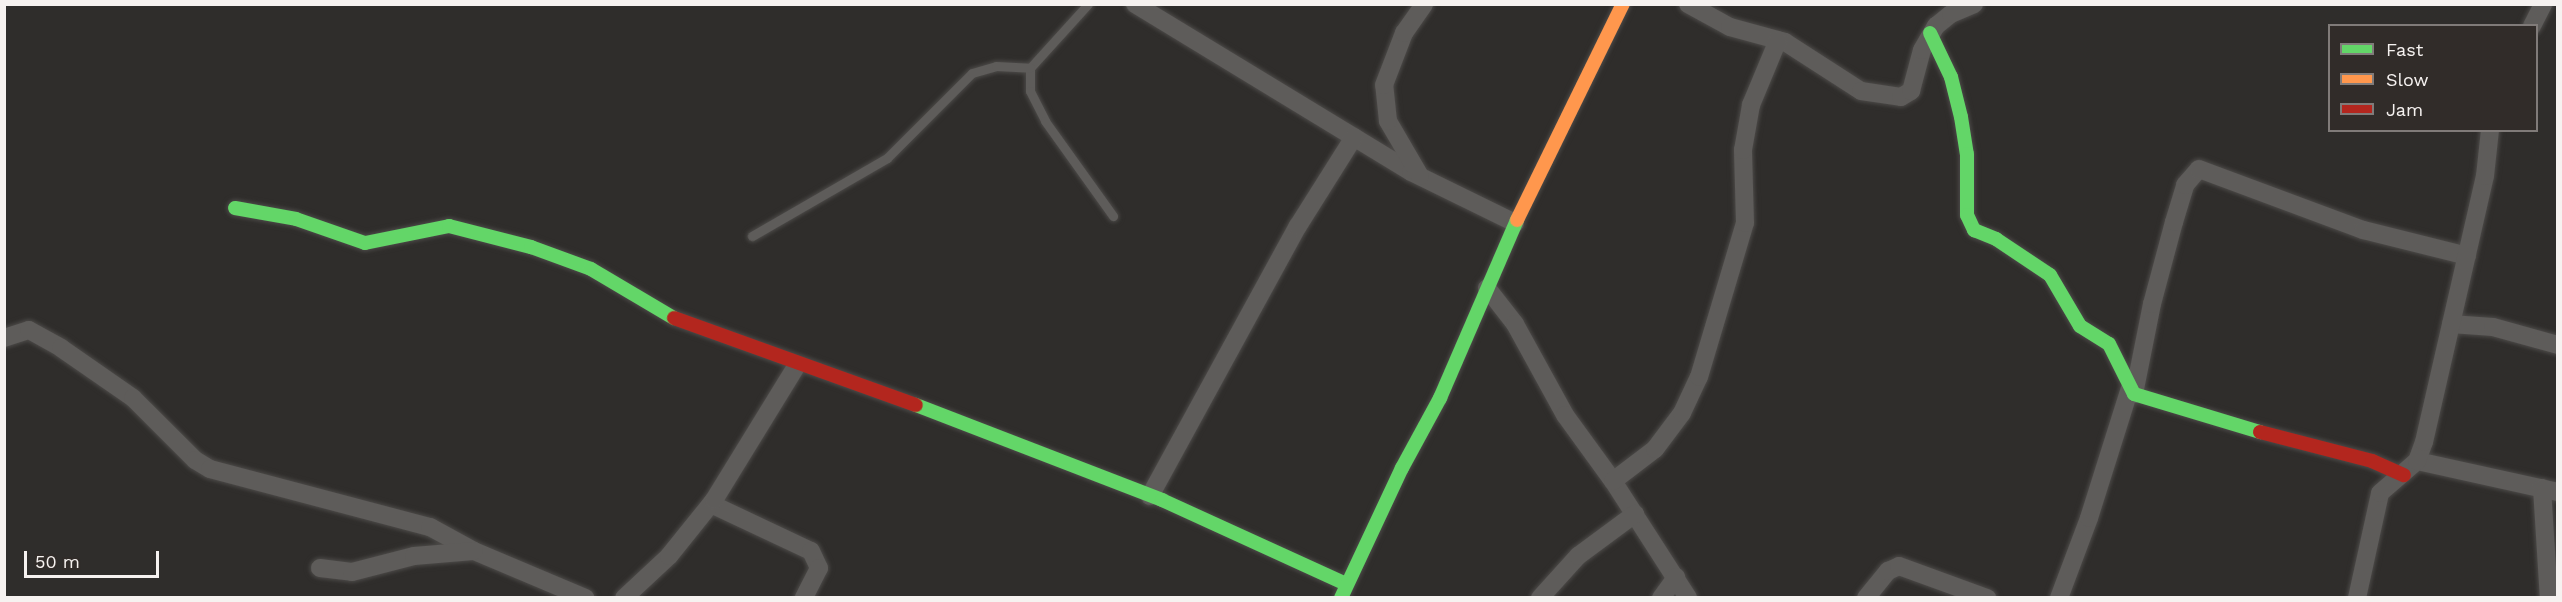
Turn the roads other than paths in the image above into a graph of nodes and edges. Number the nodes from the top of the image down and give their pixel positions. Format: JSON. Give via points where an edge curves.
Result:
{"nodes":[{"id":1,"x":1088,"y":4,"type":"edge"},
{"id":2,"x":1135,"y":4,"type":"edge"},
{"id":3,"x":1424,"y":4,"type":"edge"},
{"id":4,"x":1623,"y":4,"type":"edge"},
{"id":5,"x":1688,"y":4,"type":"edge"},
{"id":6,"x":1974,"y":4,"type":"edge"},
{"id":7,"x":2543,"y":4,"type":"edge"},
{"id":8,"x":2533,"y":24,"type":"edge"},
{"id":9,"x":1930,"y":33,"type":"junction"},
{"id":10,"x":1778,"y":40,"type":"junction"},
{"id":11,"x":1030,"y":68,"type":"junction"},
{"id":12,"x":2490,"y":132,"type":"edge"},
{"id":13,"x":1354,"y":137,"type":"junction"},
{"id":14,"x":1421,"y":178,"type":"junction"},
{"id":15,"x":235,"y":208,"type":"dead end"},
{"id":16,"x":1113,"y":216,"type":"dead end"},
{"id":17,"x":1515,"y":223,"type":"junction"},
{"id":18,"x":752,"y":236,"type":"dead end"},
{"id":19,"x":2467,"y":256,"type":"junction"},
{"id":20,"x":1487,"y":288,"type":"junction"},
{"id":21,"x":2451,"y":324,"type":"junction"},
{"id":22,"x":4,"y":338,"type":"edge"},
{"id":23,"x":2558,"y":345,"type":"edge"},
{"id":24,"x":797,"y":365,"type":"junction"},
{"id":25,"x":2132,"y":391,"type":"junction"},
{"id":26,"x":2417,"y":461,"type":"junction"},
{"id":27,"x":2404,"y":475,"type":"junction"},
{"id":28,"x":1614,"y":481,"type":"junction"},
{"id":29,"x":2550,"y":490,"type":"edge"},
{"id":30,"x":1150,"y":496,"type":"junction"},
{"id":31,"x":711,"y":504,"type":"junction"},
{"id":32,"x":1635,"y":514,"type":"junction"},
{"id":33,"x":474,"y":551,"type":"junction"},
{"id":34,"x":320,"y":568,"type":"dead end"},
{"id":35,"x":1676,"y":577,"type":"junction"},
{"id":36,"x":1346,"y":584,"type":"junction"},
{"id":37,"x":585,"y":597,"type":"edge"},
{"id":38,"x":624,"y":597,"type":"edge"},
{"id":39,"x":804,"y":597,"type":"edge"},
{"id":40,"x":1341,"y":597,"type":"edge"},
{"id":41,"x":1539,"y":597,"type":"edge"},
{"id":42,"x":1661,"y":597,"type":"edge"},
{"id":43,"x":1688,"y":597,"type":"edge"},
{"id":44,"x":1866,"y":597,"type":"edge"},
{"id":45,"x":1987,"y":597,"type":"edge"},
{"id":46,"x":2059,"y":597,"type":"edge"},
{"id":47,"x":2357,"y":597,"type":"edge"},
{"id":48,"x":2549,"y":597,"type":"edge"}],
"edges":[{"from":1,"to":11,"type":"lane"},
{"from":2,"to":13,"type":"street"},
{"from":3,"to":14,"type":"street","via":[[1404,33],[1384,85],[1388,121]]},
{"from":4,"to":17,"type":"street"},
{"from":5,"to":10,"type":"street","via":[[1730,27]]},
{"from":6,"to":9,"type":"street","via":[[1951,14]]},
{"from":7,"to":8,"type":"street"},
{"from":9,"to":10,"type":"street","via":[[1911,91],[1901,97],[1862,91]]},
{"from":9,"to":25,"type":"street","via":[[1952,76],[1967,154],[1967,215],[1974,230],[1996,239],[2050,275],[2080,326],[2109,344]]},
{"from":10,"to":28,"type":"street","via":[[1751,105],[1743,150],[1745,223],[1699,377],[1682,413],[1655,449]]},
{"from":11,"to":16,"type":"lane","via":[[1030,91],[1045,121]]},
{"from":11,"to":18,"type":"lane","via":[[996,66],[972,73],[887,158]]},
{"from":12,"to":19,"type":"street","via":[[2485,176]]},
{"from":13,"to":14,"type":"street"},
{"from":13,"to":30,"type":"street","via":[[1298,226]]},
{"from":14,"to":17,"type":"street"},
{"from":15,"to":24,"type":"street","via":[[296,219],[365,243],[449,226],[487,233],[591,269],[668,315]]},
{"from":17,"to":20,"type":"street"},
{"from":19,"to":21,"type":"street"},
{"from":19,"to":25,"type":"street","via":[[2363,230],[2199,169],[2185,185]]},
{"from":20,"to":28,"type":"street","via":[[1515,324],[1564,415]]},
{"from":20,"to":36,"type":"street","via":[[1440,398]]},
{"from":21,"to":23,"type":"street","via":[[2493,327]]},
{"from":21,"to":26,"type":"street"},
{"from":22,"to":33,"type":"street","via":[[30,330],[61,348],[134,398],[195,460],[210,469],[409,520]]},
{"from":24,"to":30,"type":"street","via":[[983,429]]},
{"from":24,"to":31,"type":"street"},
{"from":25,"to":27,"type":"street","via":[[2203,418],[2372,461]]},
{"from":25,"to":46,"type":"street"},
{"from":26,"to":27,"type":"street"},
{"from":26,"to":29,"type":"street"},
{"from":27,"to":47,"type":"street","via":[[2380,493]]},
{"from":28,"to":32,"type":"street"},
{"from":29,"to":48,"type":"street"},
{"from":30,"to":36,"type":"street"},
{"from":31,"to":38,"type":"street","via":[[669,556]]},
{"from":31,"to":39,"type":"street","via":[[810,551],[819,568]]},
{"from":32,"to":35,"type":"street"},
{"from":32,"to":41,"type":"street","via":[[1578,556]]},
{"from":33,"to":34,"type":"street","via":[[414,556],[352,572]]},
{"from":33,"to":37,"type":"street"},
{"from":35,"to":42,"type":"street"},
{"from":35,"to":43,"type":"street"},
{"from":36,"to":40,"type":"street"},
{"from":44,"to":45,"type":"street","via":[[1888,571],[1899,566]]}]}
